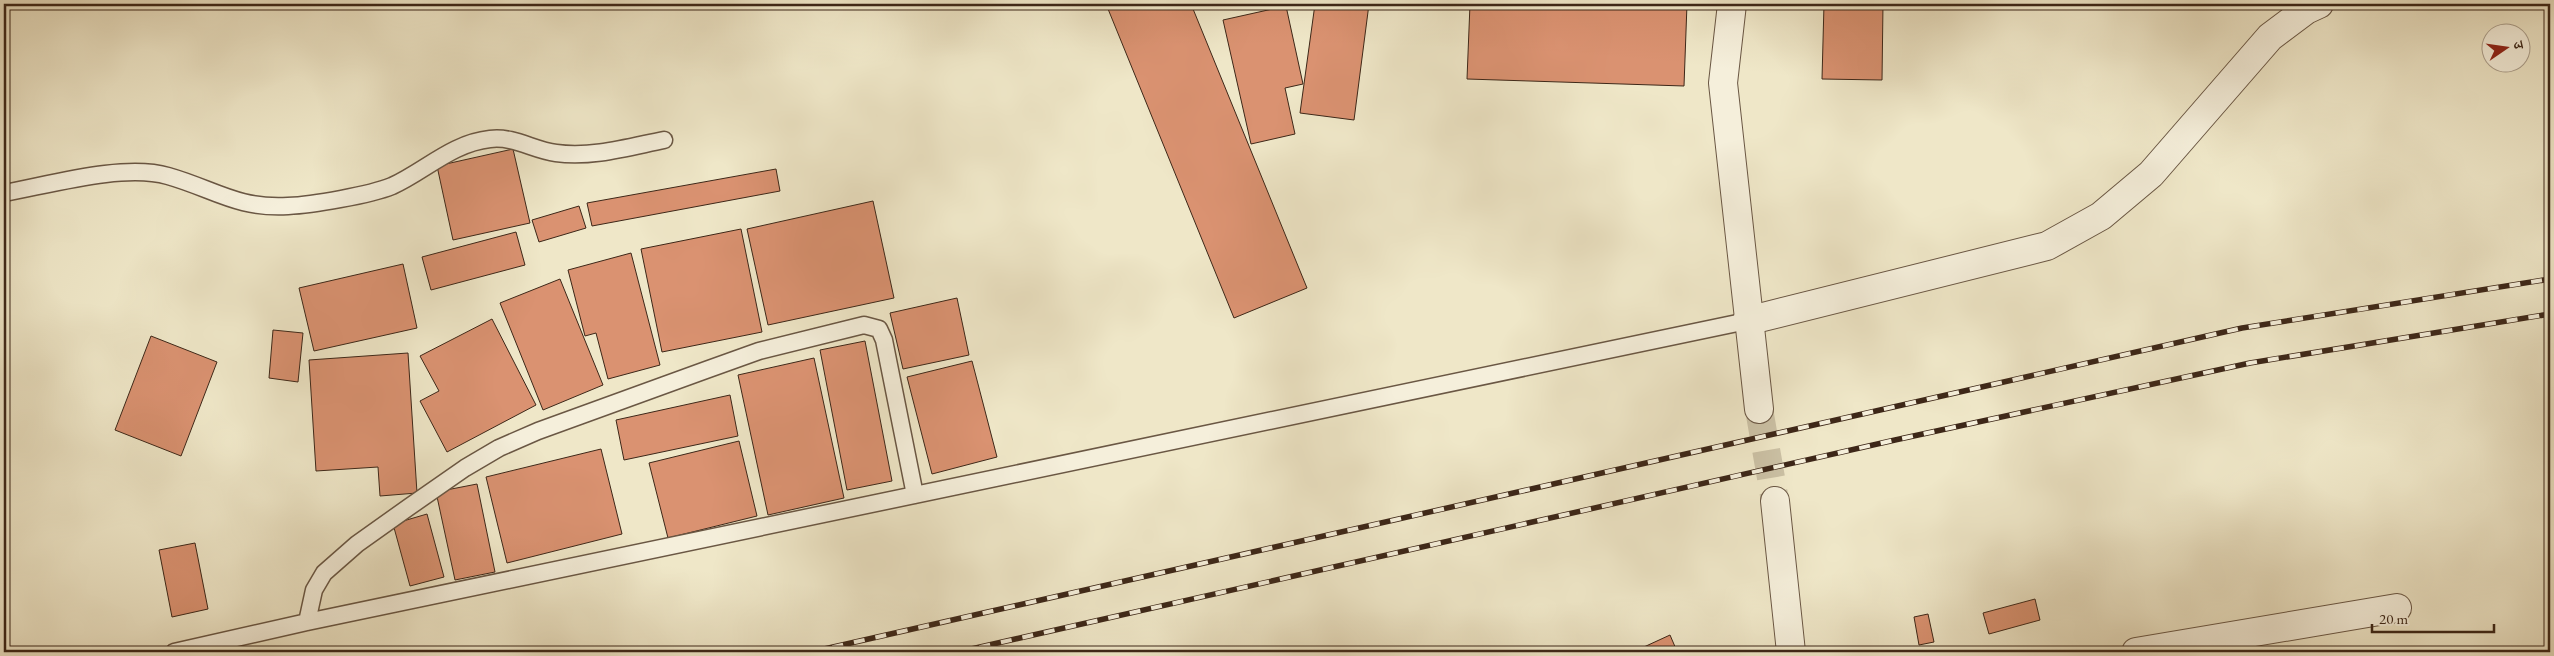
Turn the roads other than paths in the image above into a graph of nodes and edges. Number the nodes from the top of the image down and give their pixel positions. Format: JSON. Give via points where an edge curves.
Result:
{"nodes":[{"id":1,"x":1732,"y":4,"type":"edge"},
{"id":2,"x":2319,"y":4,"type":"edge"},
{"id":3,"x":664,"y":140,"type":"dead end"},
{"id":4,"x":4,"y":193,"type":"edge"},
{"id":5,"x":1747,"y":321,"type":"junction"},
{"id":6,"x":1758,"y":409,"type":"tunnel mouth"},
{"id":7,"x":915,"y":495,"type":"junction"},
{"id":8,"x":1775,"y":501,"type":"tunnel mouth"},
{"id":9,"x":2397,"y":608,"type":"dead end"},
{"id":10,"x":307,"y":622,"type":"junction"},
{"id":11,"x":174,"y":652,"type":"edge"},
{"id":12,"x":1791,"y":652,"type":"edge"},
{"id":13,"x":2136,"y":652,"type":"edge"}],
"edges":[{"from":1,"to":5,"type":"street","via":[[1723,83]]},
{"from":2,"to":5,"type":"street","via":[[2270,37],[2151,174],[2101,216],[2047,246]]},
{"from":3,"to":4,"type":"lane","via":[[575,154],[555,153],[512,140],[491,138],[465,144],[392,186],[290,206],[266,207],[235,202],[168,176],[142,173],[91,177]]},
{"from":5,"to":6,"type":"street"},
{"from":5,"to":7,"type":"lane"},
{"from":7,"to":10,"type":"lane"},
{"from":7,"to":10,"type":"lane","via":[[884,340],[879,329],[864,325],[759,351],[714,366],[499,448],[408,507],[324,573],[314,590]]},
{"from":8,"to":12,"type":"street"},
{"from":9,"to":13,"type":"street"},
{"from":10,"to":11,"type":"lane"}]}
